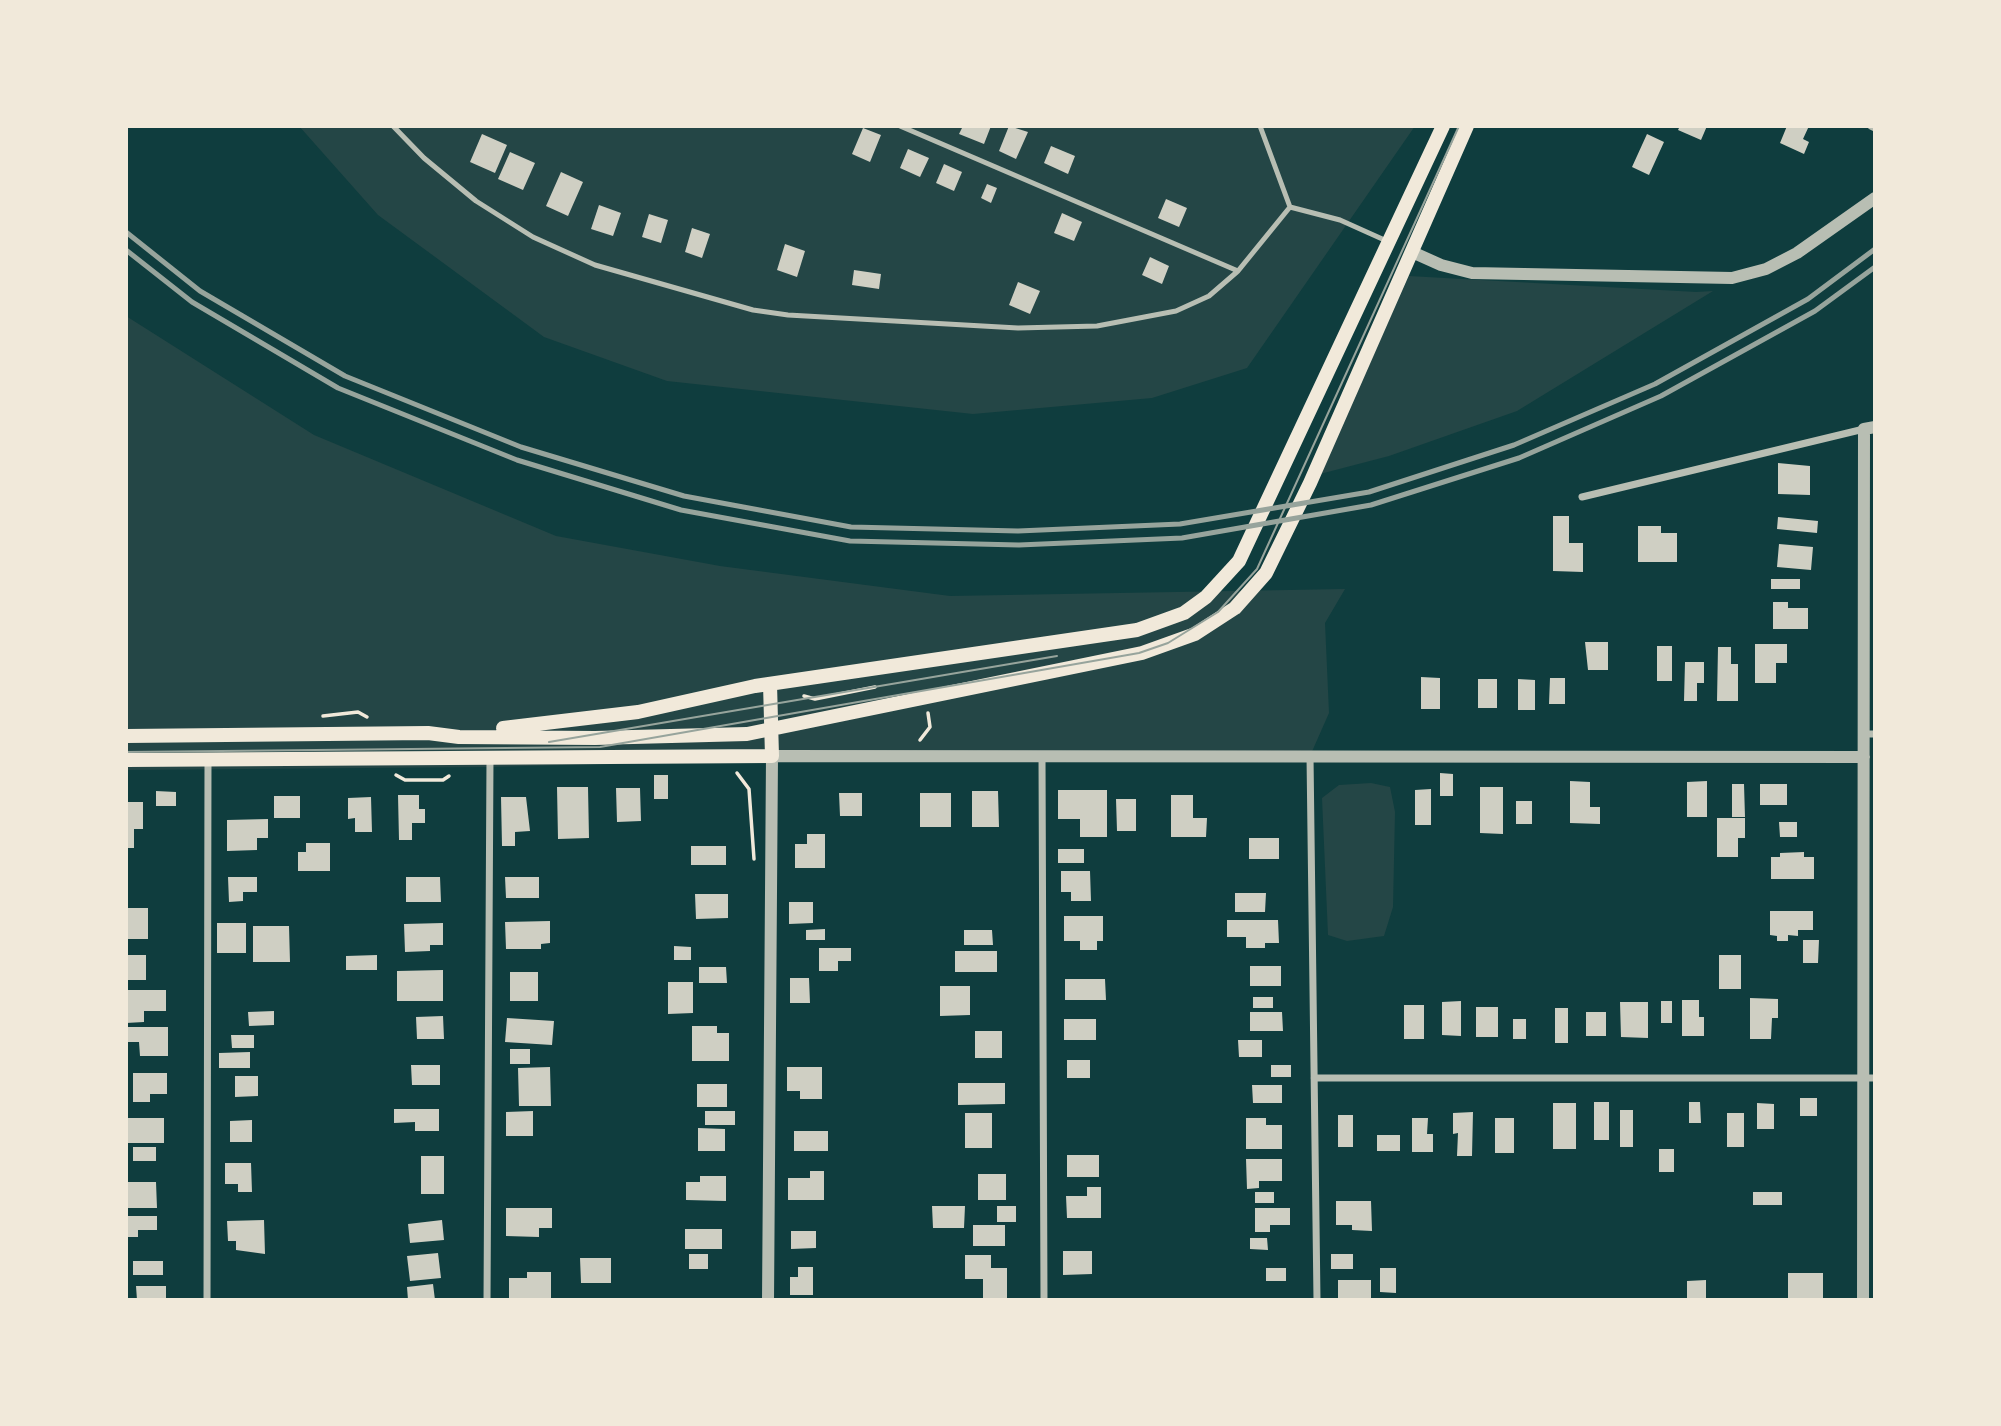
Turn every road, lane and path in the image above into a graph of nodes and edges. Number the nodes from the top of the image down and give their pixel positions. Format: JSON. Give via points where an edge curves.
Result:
{"nodes":[{"id":1,"x":393,"y":126,"type":"edge"},
{"id":2,"x":900,"y":126,"type":"edge"},
{"id":3,"x":1259,"y":126,"type":"edge"},
{"id":4,"x":1443,"y":126,"type":"edge"},
{"id":5,"x":1467,"y":126,"type":"edge"},
{"id":6,"x":1875,"y":198,"type":"edge"},
{"id":7,"x":1290,"y":207,"type":"junction"},
{"id":8,"x":1390,"y":242,"type":"junction"},
{"id":9,"x":1412,"y":252,"type":"junction"},
{"id":10,"x":1238,"y":271,"type":"junction"},
{"id":11,"x":1870,"y":428,"type":"edge"},
{"id":12,"x":1582,"y":497,"type":"dead end"},
{"id":13,"x":770,"y":684,"type":"junction"},
{"id":14,"x":877,"y":687,"type":"dead end"},
{"id":15,"x":799,"y":693,"type":"dead end"},
{"id":16,"x":928,"y":712,"type":"dead end"},
{"id":17,"x":315,"y":719,"type":"dead end"},
{"id":18,"x":374,"y":720,"type":"dead end"},
{"id":19,"x":930,"y":727,"type":"dead end"},
{"id":20,"x":772,"y":731,"type":"junction"},
{"id":21,"x":428,"y":733,"type":"junction"},
{"id":22,"x":1869,"y":734,"type":"edge"},
{"id":23,"x":126,"y":736,"type":"edge"},
{"id":24,"x":772,"y":756,"type":"junction"},
{"id":25,"x":1042,"y":756,"type":"junction"},
{"id":26,"x":1310,"y":756,"type":"junction"},
{"id":27,"x":490,"y":757,"type":"junction"},
{"id":28,"x":1864,"y":758,"type":"junction"},
{"id":29,"x":208,"y":759,"type":"junction"},
{"id":30,"x":126,"y":760,"type":"edge"},
{"id":31,"x":389,"y":770,"type":"dead end"},
{"id":32,"x":457,"y":770,"type":"dead end"},
{"id":33,"x":736,"y":772,"type":"dead end"},
{"id":34,"x":754,"y":862,"type":"dead end"},
{"id":35,"x":1869,"y":1078,"type":"edge"},
{"id":36,"x":1314,"y":1079,"type":"junction"},
{"id":37,"x":207,"y":1300,"type":"edge"},
{"id":38,"x":488,"y":1300,"type":"edge"},
{"id":39,"x":768,"y":1300,"type":"edge"},
{"id":40,"x":1044,"y":1300,"type":"edge"},
{"id":41,"x":1317,"y":1300,"type":"edge"},
{"id":42,"x":1863,"y":1300,"type":"edge"}],
"edges":[{"from":1,"to":10,"type":"lane","via":[[476,201],[533,237],[595,265],[752,310],[1018,328],[1097,326],[1176,311],[1209,296]]},
{"from":2,"to":10,"type":"lane"},
{"from":3,"to":7,"type":"lane"},
{"from":4,"to":8,"type":"main road"},
{"from":5,"to":9,"type":"main road"},
{"from":6,"to":9,"type":"street","via":[[1797,253],[1766,269],[1731,278],[1472,273]]},
{"from":7,"to":8,"type":"lane","via":[[1340,220]]},
{"from":7,"to":10,"type":"lane"},
{"from":8,"to":9,"type":"main road"},
{"from":8,"to":13,"type":"main road","via":[[1239,561],[1184,613],[1136,630]]},
{"from":9,"to":20,"type":"main road","via":[[1266,573],[1223,618],[1195,634],[1142,653]]},
{"from":11,"to":12,"type":"street"},
{"from":11,"to":22,"type":"street"},
{"from":13,"to":20,"type":"main road"},
{"from":13,"to":21,"type":"main road","via":[[675,706],[571,722]]},
{"from":14,"to":15,"type":"path","via":[[815,699]]},
{"from":16,"to":19,"type":"path"},
{"from":17,"to":18,"type":"path","via":[[358,712]]},
{"from":20,"to":21,"type":"main road","via":[[720,737],[595,738]]},
{"from":20,"to":24,"type":"main road"},
{"from":21,"to":23,"type":"main road"},
{"from":22,"to":28,"type":"street"},
{"from":24,"to":25,"type":"street"},
{"from":24,"to":27,"type":"main road"},
{"from":24,"to":39,"type":"street"},
{"from":25,"to":26,"type":"street"},
{"from":25,"to":40,"type":"street"},
{"from":26,"to":28,"type":"street"},
{"from":26,"to":36,"type":"street"},
{"from":27,"to":29,"type":"main road"},
{"from":27,"to":38,"type":"street"},
{"from":28,"to":35,"type":"street"},
{"from":29,"to":30,"type":"main road"},
{"from":29,"to":37,"type":"street"},
{"from":31,"to":32,"type":"path","via":[[405,780],[443,780]]},
{"from":33,"to":34,"type":"path","via":[[749,789]]},
{"from":35,"to":36,"type":"street"},
{"from":35,"to":42,"type":"street"},
{"from":36,"to":41,"type":"street"}]}
